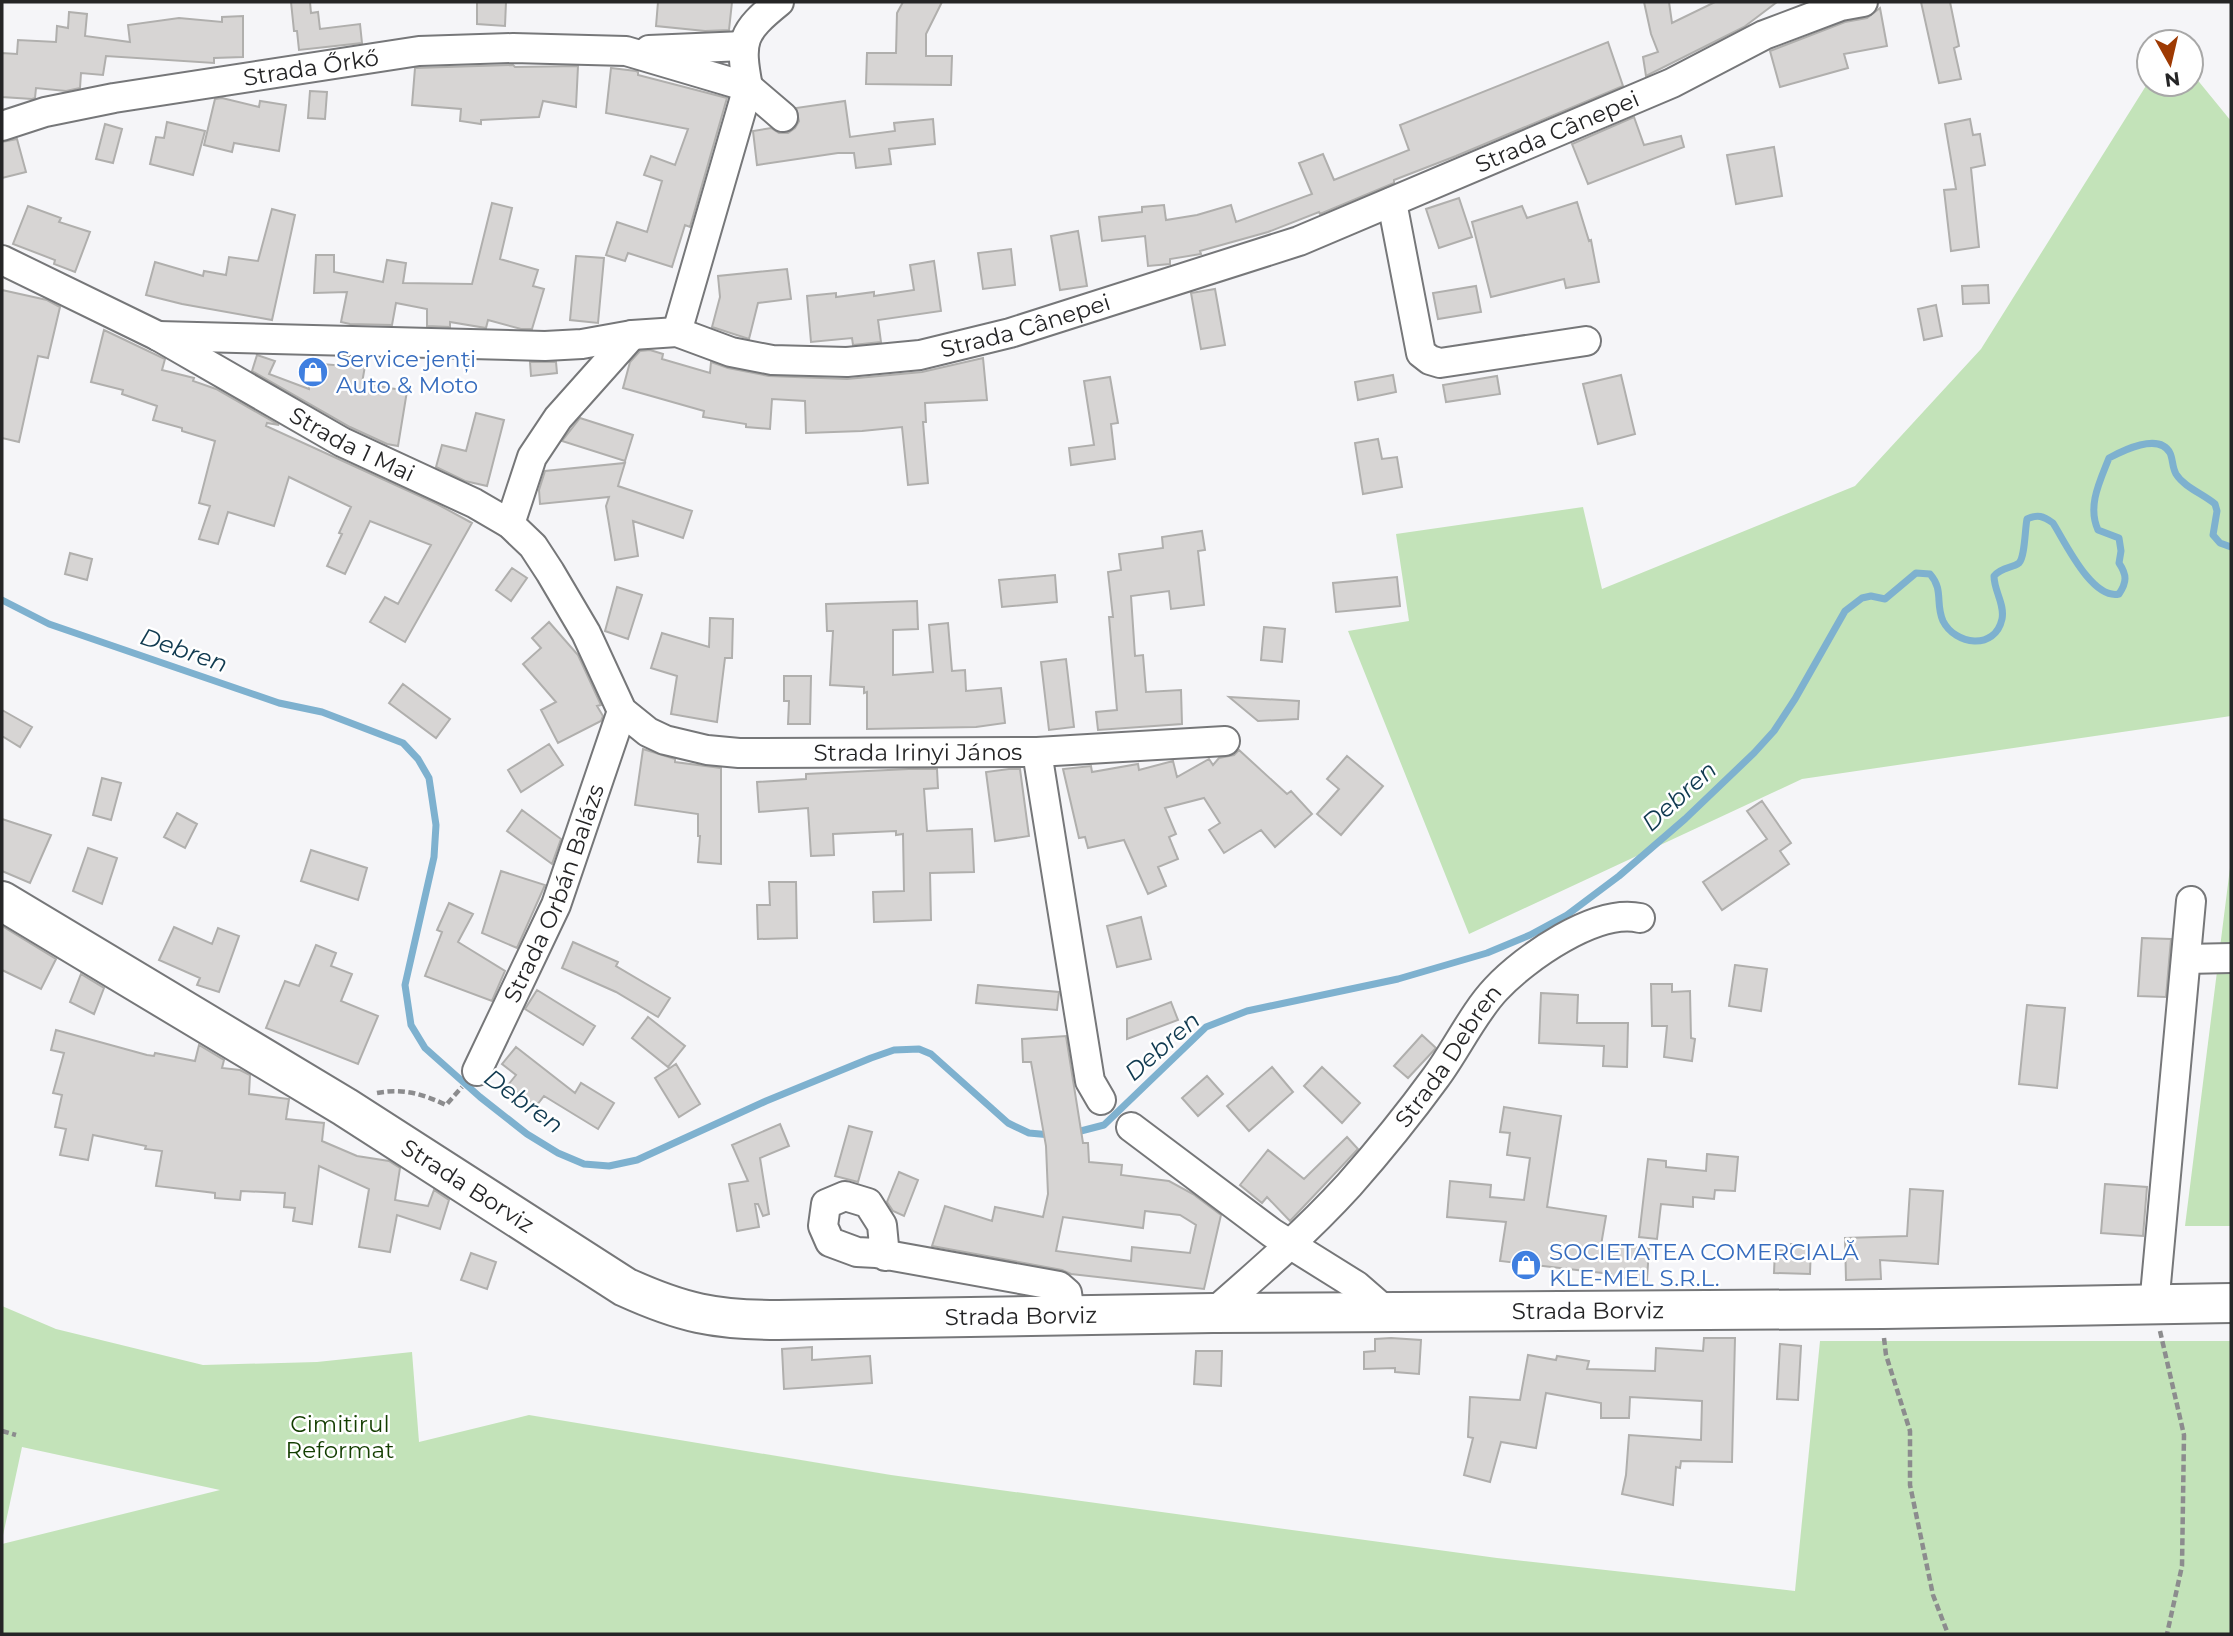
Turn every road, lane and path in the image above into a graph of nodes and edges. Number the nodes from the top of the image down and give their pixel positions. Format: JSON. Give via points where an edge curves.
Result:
{"nodes":[{"id":1,"x":779,"y":2,"type":"edge"},
{"id":2,"x":1849,"y":3,"type":"edge"},
{"id":3,"x":756,"y":11,"type":"edge"},
{"id":4,"x":744,"y":46,"type":"junction"},
{"id":5,"x":626,"y":51,"type":"junction"},
{"id":6,"x":748,"y":87,"type":"junction"},
{"id":7,"x":783,"y":117,"type":"dead end"},
{"id":8,"x":2,"y":126,"type":"edge"},
{"id":9,"x":1392,"y":202,"type":"junction"},
{"id":10,"x":2,"y":260,"type":"edge"},
{"id":11,"x":677,"y":332,"type":"junction"},
{"id":12,"x":632,"y":335,"type":"junction"},
{"id":13,"x":159,"y":336,"type":"junction"},
{"id":14,"x":1587,"y":341,"type":"dead end"},
{"id":15,"x":510,"y":524,"type":"junction"},
{"id":16,"x":622,"y":710,"type":"junction"},
{"id":17,"x":1225,"y":741,"type":"dead end"},
{"id":18,"x":1037,"y":752,"type":"junction"},
{"id":19,"x":2,"y":901,"type":"edge"},
{"id":20,"x":2191,"y":901,"type":"dead end"},
{"id":21,"x":1640,"y":918,"type":"dead end"},
{"id":22,"x":2231,"y":958,"type":"edge"},
{"id":23,"x":2186,"y":959,"type":"junction"},
{"id":24,"x":477,"y":1071,"type":"dead end"},
{"id":25,"x":1101,"y":1100,"type":"dead end"},
{"id":26,"x":446,"y":1105,"type":"dead end"},
{"id":27,"x":345,"y":1107,"type":"junction"},
{"id":28,"x":1131,"y":1127,"type":"dead end"},
{"id":29,"x":1290,"y":1246,"type":"junction"},
{"id":30,"x":886,"y":1255,"type":"dead end"},
{"id":31,"x":2231,"y":1303,"type":"edge"},
{"id":32,"x":2154,"y":1306,"type":"junction"},
{"id":33,"x":1883,"y":1309,"type":"junction"},
{"id":34,"x":1213,"y":1313,"type":"junction"},
{"id":35,"x":1388,"y":1313,"type":"junction"},
{"id":36,"x":1070,"y":1314,"type":"junction"},
{"id":37,"x":2,"y":1431,"type":"edge"},
{"id":38,"x":16,"y":1435,"type":"dead end"},
{"id":39,"x":1948,"y":1634,"type":"edge"},
{"id":40,"x":2167,"y":1634,"type":"edge"}],
"edges":[{"from":1,"to":3,"type":"street"},
{"from":2,"to":9,"type":"street","name":"Strada Cânepei","via":[[1764,35],[1672,83]]},
{"from":3,"to":4,"type":"street"},
{"from":4,"to":5,"type":"street","name":"Strada Őrkő"},
{"from":4,"to":6,"type":"street"},
{"from":5,"to":6,"type":"street","name":"Strada Őrkő"},
{"from":5,"to":8,"type":"street","name":"Strada Őrkő","via":[[419,51],[114,98]]},
{"from":6,"to":7,"type":"street","name":"Strada Őrkő"},
{"from":6,"to":11,"type":"street"},
{"from":9,"to":11,"type":"street","name":"Strada Cânepei","via":[[1299,241],[1010,332],[920,355],[847,362],[772,360],[731,352]]},
{"from":9,"to":14,"type":"street","via":[[1421,353],[1430,360],[1440,363]]},
{"from":10,"to":13,"type":"street","name":"Strada 1 Mai"},
{"from":11,"to":12,"type":"street","name":"Strada Cânepei"},
{"from":12,"to":13,"type":"street","name":"Strada Cânepei","via":[[582,344],[522,346]]},
{"from":12,"to":15,"type":"street","via":[[558,418],[532,457]]},
{"from":13,"to":15,"type":"street","name":"Strada 1 Mai","via":[[342,442]]},
{"from":15,"to":16,"type":"street","name":"Strada 1 Mai","via":[[550,572],[586,633]]},
{"from":16,"to":18,"type":"street","name":"Strada Irinyi János","via":[[664,740],[707,750]]},
{"from":16,"to":24,"type":"street","name":"Strada Orbán Balázs","via":[[556,905]]},
{"from":17,"to":18,"type":"street","name":"Strada Irinyi János"},
{"from":18,"to":25,"type":"street","via":[[1090,1081]]},
{"from":19,"to":27,"type":"main road","name":"Strada Borviz"},
{"from":20,"to":23,"type":"street"},
{"from":21,"to":29,"type":"street","name":"Strada Debren","via":[[1627,915],[1597,922],[1549,947],[1494,990],[1428,1087],[1349,1184]]},
{"from":22,"to":23,"type":"street"},
{"from":23,"to":32,"type":"street"},
{"from":26,"to":27,"type":"path","via":[[417,1092],[388,1090],[358,1098]]},
{"from":27,"to":36,"type":"main road","name":"Strada Borviz","via":[[625,1287],[698,1315],[778,1320]]},
{"from":28,"to":29,"type":"street"},
{"from":29,"to":34,"type":"street","name":"Strada Debren"},
{"from":29,"to":35,"type":"street","via":[[1357,1286]]},
{"from":30,"to":36,"type":"street","via":[[1059,1286],[1067,1293]]},
{"from":31,"to":32,"type":"main road","name":"Strada Borviz"},
{"from":32,"to":33,"type":"main road","name":"Strada Borviz"},
{"from":32,"to":40,"type":"path","via":[[2183,1435],[2182,1566]]},
{"from":33,"to":35,"type":"main road","name":"Strada Borviz"},
{"from":33,"to":39,"type":"path","via":[[1886,1355],[1910,1430],[1910,1485],[1933,1595]]},
{"from":34,"to":35,"type":"main road","name":"Strada Borviz"},
{"from":34,"to":36,"type":"main road","name":"Strada Borviz"},
{"from":37,"to":38,"type":"path"}]}
